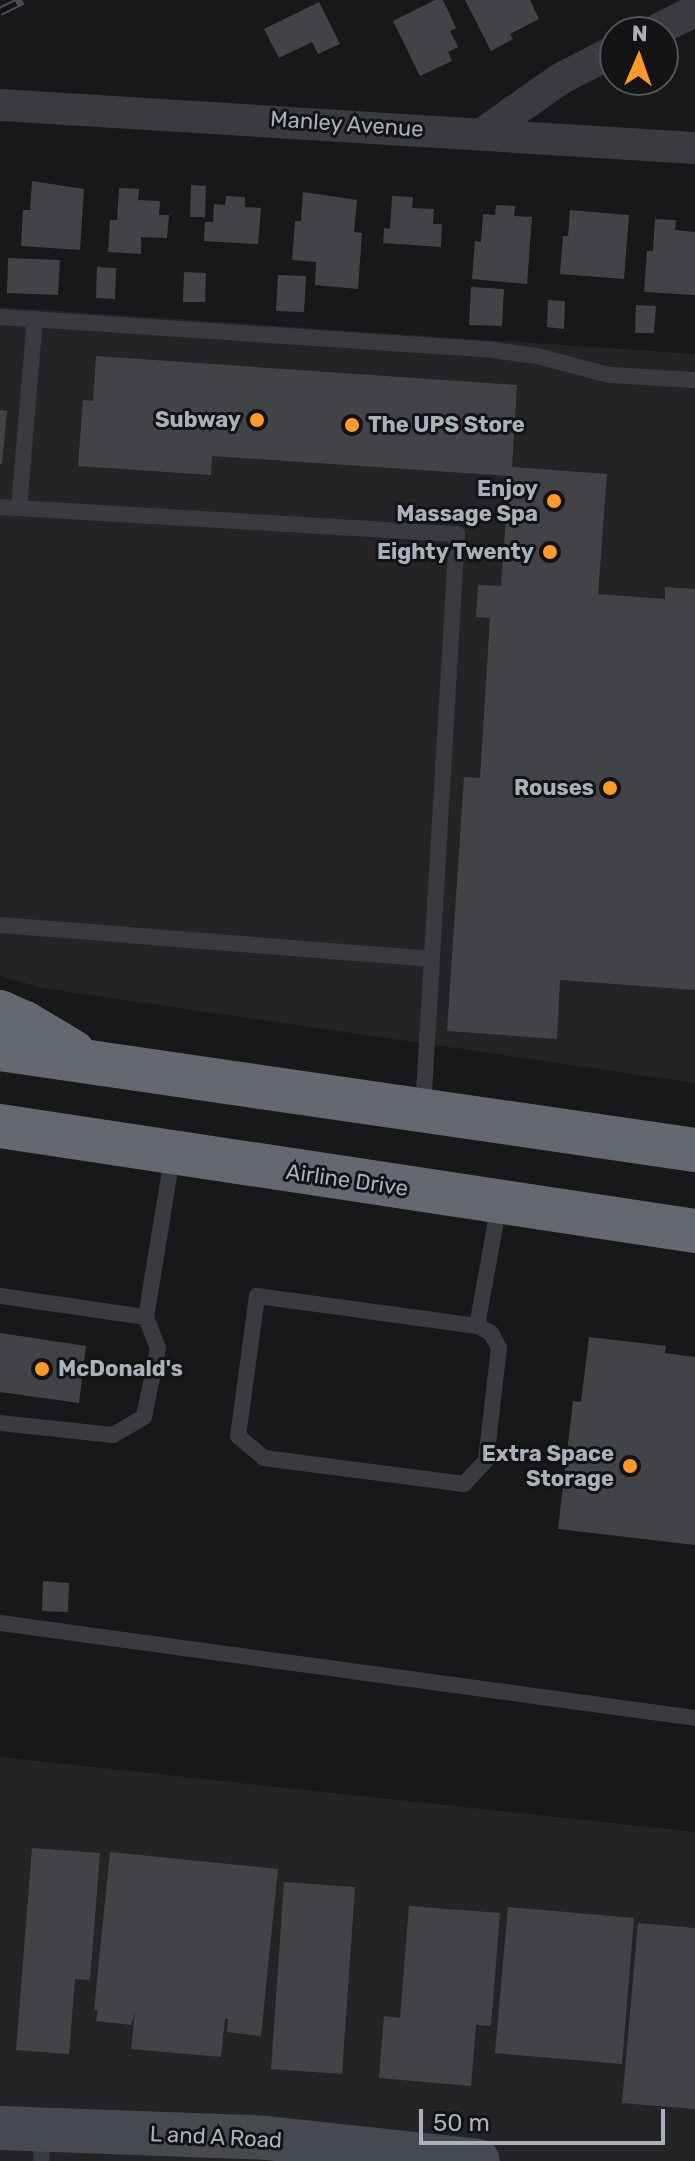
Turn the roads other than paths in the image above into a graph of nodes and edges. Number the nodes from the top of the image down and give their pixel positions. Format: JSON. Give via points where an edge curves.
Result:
{"nodes":[{"id":1,"x":599,"y":59,"type":"edge"},
{"id":2,"x":0,"y":105,"type":"edge"},
{"id":3,"x":483,"y":133,"type":"junction"},
{"id":4,"x":695,"y":148,"type":"edge"},
{"id":5,"x":0,"y":317,"type":"edge"},
{"id":6,"x":35,"y":319,"type":"junction"},
{"id":7,"x":695,"y":380,"type":"edge"},
{"id":8,"x":0,"y":507,"type":"edge"},
{"id":9,"x":19,"y":508,"type":"junction"},
{"id":10,"x":0,"y":925,"type":"edge"},
{"id":11,"x":432,"y":959,"type":"junction"},
{"id":12,"x":0,"y":1012,"type":"edge"},
{"id":13,"x":0,"y":1049,"type":"edge"},
{"id":14,"x":88,"y":1062,"type":"junction"},
{"id":15,"x":423,"y":1110,"type":"junction"},
{"id":16,"x":0,"y":1126,"type":"edge"},
{"id":17,"x":695,"y":1150,"type":"edge"},
{"id":18,"x":173,"y":1153,"type":"junction"},
{"id":19,"x":490,"y":1201,"type":"junction"},
{"id":20,"x":695,"y":1202,"type":"edge"},
{"id":21,"x":695,"y":1231,"type":"edge"},
{"id":22,"x":0,"y":1296,"type":"edge"},
{"id":23,"x":146,"y":1317,"type":"junction"},
{"id":24,"x":477,"y":1326,"type":"junction"},
{"id":25,"x":0,"y":1423,"type":"edge"},
{"id":26,"x":0,"y":1623,"type":"edge"},
{"id":27,"x":695,"y":1718,"type":"edge"},
{"id":28,"x":0,"y":2128,"type":"edge"},
{"id":29,"x":42,"y":2145,"type":"edge"},
{"id":30,"x":478,"y":2161,"type":"edge"}],
"edges":[{"from":1,"to":3,"type":"street","via":[[560,79]]},
{"from":2,"to":3,"type":"street","name":"Manley Avenue"},
{"from":3,"to":4,"type":"street","name":"Manley Avenue"},
{"from":5,"to":6,"type":"lane"},
{"from":6,"to":7,"type":"lane","via":[[493,350],[610,375]]},
{"from":6,"to":9,"type":"lane"},
{"from":8,"to":9,"type":"lane"},
{"from":9,"to":11,"type":"lane","via":[[457,534]]},
{"from":10,"to":11,"type":"lane"},
{"from":11,"to":15,"type":"lane"},
{"from":12,"to":14,"type":"highway"},
{"from":13,"to":14,"type":"highway"},
{"from":14,"to":15,"type":"highway"},
{"from":15,"to":17,"type":"highway"},
{"from":16,"to":18,"type":"highway","name":"Airline Drive"},
{"from":18,"to":19,"type":"highway","name":"Airline Drive"},
{"from":18,"to":23,"type":"lane"},
{"from":19,"to":20,"type":"highway"},
{"from":19,"to":21,"type":"highway","name":"Airline Drive"},
{"from":19,"to":24,"type":"lane"},
{"from":22,"to":23,"type":"lane"},
{"from":23,"to":25,"type":"lane","via":[[158,1348],[144,1417],[113,1435]]},
{"from":24,"to":24,"type":"lane","via":[[491,1333],[499,1348],[486,1460],[464,1484],[264,1458],[238,1436],[257,1296]]},
{"from":26,"to":27,"type":"lane"},
{"from":28,"to":29,"type":"street","name":"L and A Road"},
{"from":29,"to":30,"type":"street","name":"L and A Road","via":[[267,2138]]}]}
